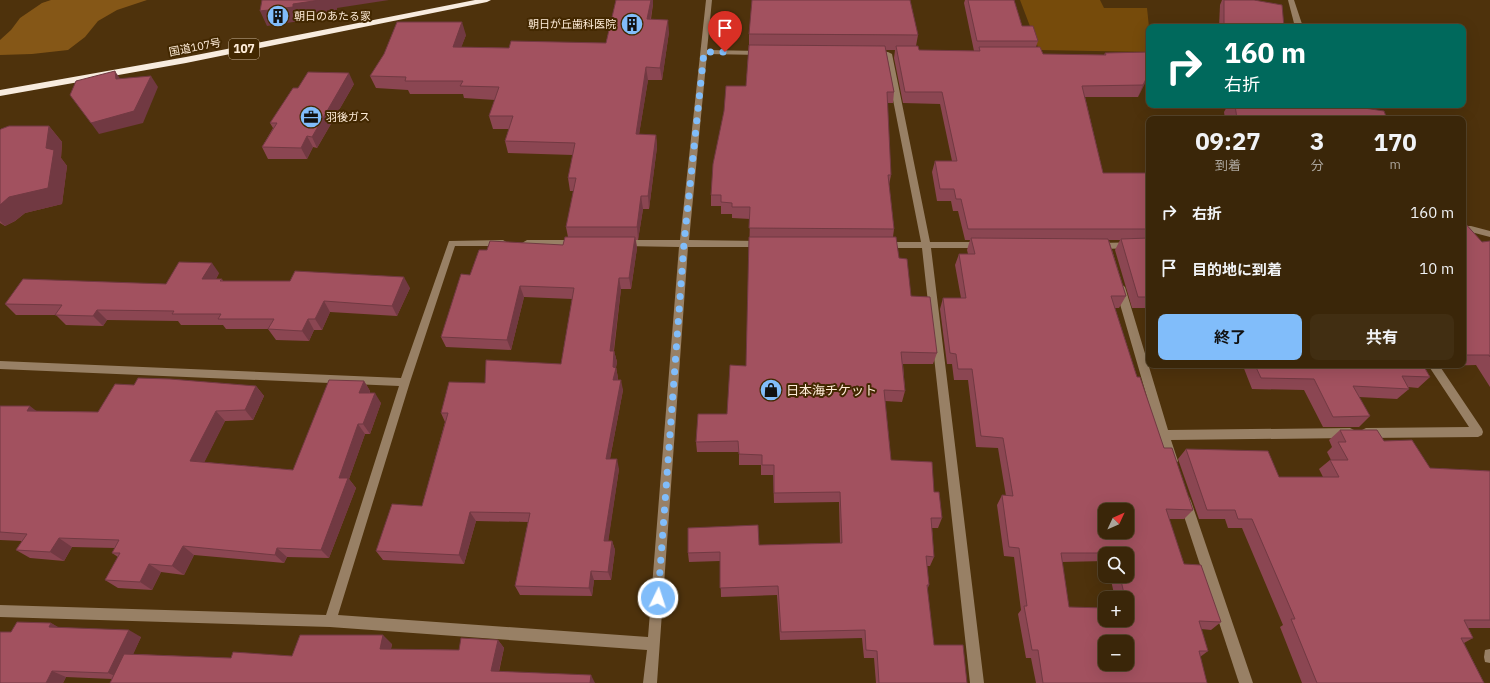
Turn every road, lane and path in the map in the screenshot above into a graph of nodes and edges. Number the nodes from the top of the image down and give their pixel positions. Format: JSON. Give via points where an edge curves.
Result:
{"nodes":[{"id":1,"x":487,"y":0,"type":"edge"},
{"id":2,"x":709,"y":0,"type":"edge"},
{"id":3,"x":1291,"y":0,"type":"edge"},
{"id":4,"x":1298,"y":24,"type":"edge"},
{"id":5,"x":704,"y":52,"type":"junction"},
{"id":6,"x":771,"y":53,"type":"edge"},
{"id":7,"x":888,"y":54,"type":"edge"},
{"id":8,"x":0,"y":93,"type":"edge"},
{"id":9,"x":1466,"y":229,"type":"edge"},
{"id":10,"x":1490,"y":234,"type":"edge"},
{"id":11,"x":588,"y":243,"type":"edge"},
{"id":12,"x":612,"y":243,"type":"edge"},
{"id":13,"x":684,"y":243,"type":"junction"},
{"id":14,"x":771,"y":244,"type":"edge"},
{"id":15,"x":872,"y":245,"type":"edge"},
{"id":16,"x":926,"y":245,"type":"junction"},
{"id":17,"x":1146,"y":245,"type":"edge"},
{"id":18,"x":989,"y":246,"type":"edge"},
{"id":19,"x":1084,"y":246,"type":"edge"},
{"id":20,"x":1116,"y":276,"type":"edge"},
{"id":21,"x":0,"y":365,"type":"edge"},
{"id":22,"x":1435,"y":368,"type":"edge"},
{"id":23,"x":405,"y":382,"type":"junction"},
{"id":24,"x":1163,"y":435,"type":"junction"},
{"id":25,"x":1176,"y":472,"type":"edge"},
{"id":26,"x":1181,"y":488,"type":"edge"},
{"id":27,"x":0,"y":611,"type":"edge"},
{"id":28,"x":330,"y":621,"type":"junction"},
{"id":29,"x":654,"y":644,"type":"junction"},
{"id":30,"x":650,"y":683,"type":"edge"},
{"id":31,"x":977,"y":683,"type":"edge"},
{"id":32,"x":1246,"y":683,"type":"edge"}],
"edges":[{"from":1,"to":8,"type":"highway","name":"国道107号","number":"107","via":[[186,60]]},
{"from":2,"to":5,"type":"street"},
{"from":3,"to":4,"type":"street"},
{"from":5,"to":6,"type":"street"},
{"from":5,"to":13,"type":"street"},
{"from":7,"to":16,"type":"street"},
{"from":9,"to":10,"type":"street"},
{"from":11,"to":23,"type":"street","via":[[452,243]]},
{"from":12,"to":13,"type":"street"},
{"from":13,"to":14,"type":"street"},
{"from":13,"to":29,"type":"street"},
{"from":15,"to":16,"type":"street"},
{"from":16,"to":18,"type":"street"},
{"from":16,"to":31,"type":"street"},
{"from":17,"to":19,"type":"street","via":[[1109,250]]},
{"from":20,"to":24,"type":"street"},
{"from":21,"to":23,"type":"street"},
{"from":22,"to":24,"type":"street","via":[[1478,432]]},
{"from":23,"to":28,"type":"street"},
{"from":24,"to":25,"type":"street"},
{"from":26,"to":32,"type":"street"},
{"from":27,"to":28,"type":"street"},
{"from":28,"to":29,"type":"street"},
{"from":29,"to":30,"type":"street"}]}
